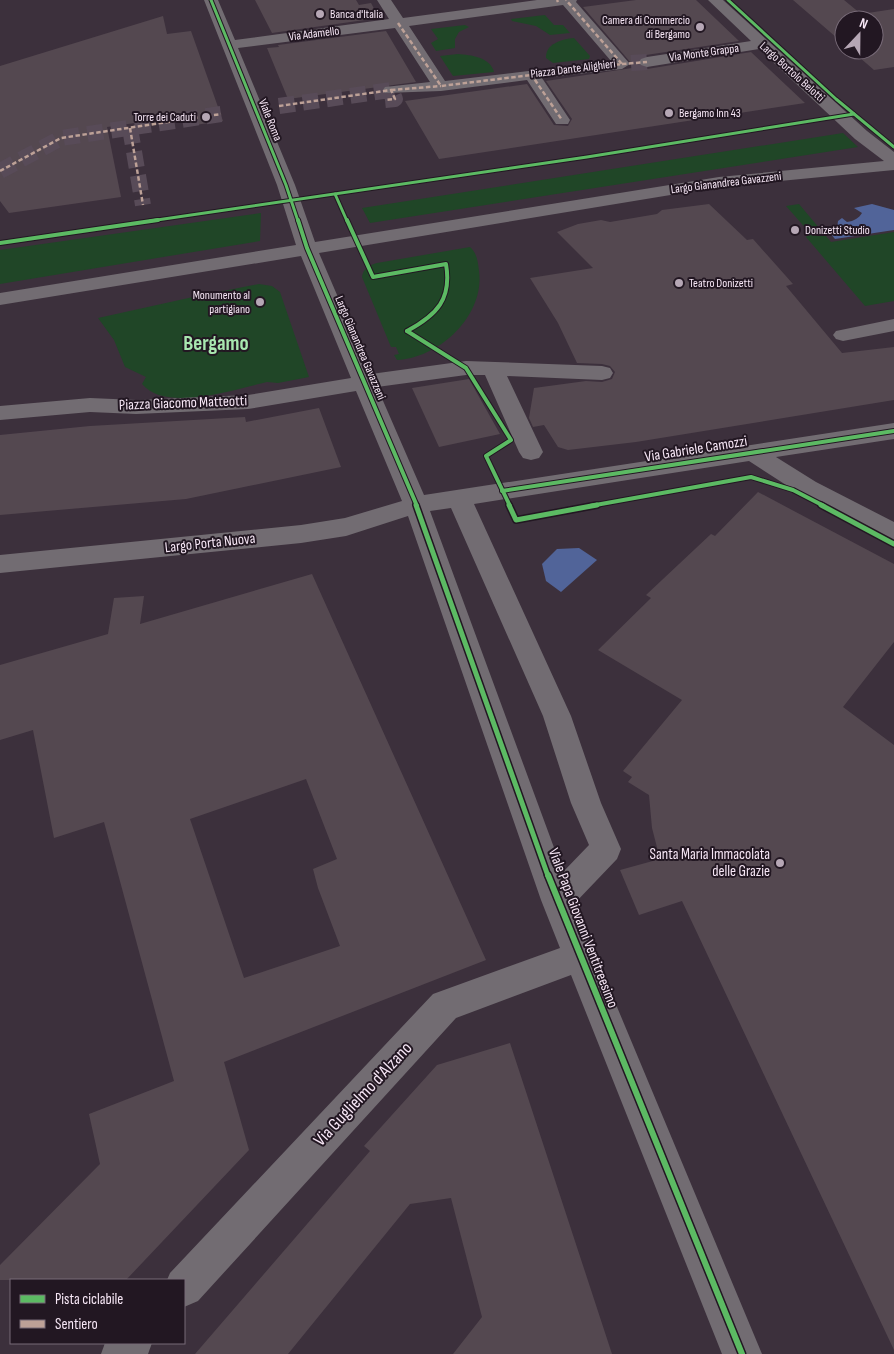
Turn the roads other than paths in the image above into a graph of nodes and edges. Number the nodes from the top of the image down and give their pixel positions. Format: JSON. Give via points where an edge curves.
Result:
{"nodes":[{"id":1,"x":211,"y":0,"type":"edge"},
{"id":2,"x":384,"y":0,"type":"edge"},
{"id":3,"x":715,"y":0,"type":"edge"},
{"id":4,"x":563,"y":1,"type":"edge"},
{"id":5,"x":398,"y":23,"type":"junction"},
{"id":6,"x":761,"y":44,"type":"junction"},
{"id":7,"x":229,"y":45,"type":"junction"},
{"id":8,"x":648,"y":62,"type":"tunnel mouth"},
{"id":9,"x":531,"y":74,"type":"junction"},
{"id":10,"x":441,"y":86,"type":"junction"},
{"id":11,"x":390,"y":90,"type":"dead end"},
{"id":12,"x":562,"y":120,"type":"dead end"},
{"id":13,"x":894,"y":160,"type":"edge"},
{"id":14,"x":894,"y":165,"type":"edge"},
{"id":15,"x":307,"y":248,"type":"junction"},
{"id":16,"x":0,"y":299,"type":"edge"},
{"id":17,"x":894,"y":325,"type":"edge"},
{"id":18,"x":843,"y":334,"type":"dead end"},
{"id":19,"x":493,"y":369,"type":"junction"},
{"id":20,"x":602,"y":373,"type":"dead end"},
{"id":21,"x":364,"y":382,"type":"junction"},
{"id":22,"x":0,"y":413,"type":"edge"},
{"id":23,"x":894,"y":431,"type":"edge"},
{"id":24,"x":531,"y":452,"type":"dead end"},
{"id":25,"x":753,"y":453,"type":"junction"},
{"id":26,"x":502,"y":491,"type":"joint"},
{"id":27,"x":458,"y":498,"type":"junction"},
{"id":28,"x":416,"y":505,"type":"junction"},
{"id":29,"x":894,"y":533,"type":"edge"},
{"id":30,"x":0,"y":564,"type":"edge"},
{"id":31,"x":557,"y":900,"type":"junction"},
{"id":32,"x":580,"y":956,"type":"junction"},
{"id":33,"x":185,"y":1286,"type":"edge"},
{"id":34,"x":131,"y":1344,"type":"edge"},
{"id":35,"x":121,"y":1354,"type":"edge"},
{"id":36,"x":742,"y":1354,"type":"edge"}],
"edges":[{"from":1,"to":7,"type":"street","name":"Viale Roma"},
{"from":2,"to":5,"type":"street"},
{"from":3,"to":6,"type":"street","name":"Largo Bortolo Belotti"},
{"from":4,"to":5,"type":"street","name":"Via Adamello"},
{"from":4,"to":9,"type":"street","name":"Piazza Dante Alighieri","via":[[627,63]]},
{"from":5,"to":7,"type":"street","name":"Via Adamello"},
{"from":5,"to":10,"type":"street"},
{"from":6,"to":8,"type":"street","name":"Via Monte Grappa"},
{"from":6,"to":13,"type":"street","name":"Largo Bortolo Belotti","via":[[861,135]]},
{"from":7,"to":15,"type":"street","name":"Viale Roma","via":[[286,185]]},
{"from":9,"to":10,"type":"street","name":"Piazza Dante Alighieri"},
{"from":9,"to":12,"type":"street"},
{"from":10,"to":11,"type":"street","name":"Piazza Dante Alighieri"},
{"from":14,"to":15,"type":"street","name":"Largo Gianandrea Gavazzeni","via":[[719,182]]},
{"from":15,"to":16,"type":"street"},
{"from":15,"to":21,"type":"street","name":"Largo Gianandrea Gavazzeni"},
{"from":17,"to":18,"type":"street"},
{"from":19,"to":20,"type":"street","name":"Piazza Giacomo Matteotti"},
{"from":19,"to":21,"type":"street","name":"Piazza Giacomo Matteotti","via":[[444,370]]},
{"from":19,"to":24,"type":"street"},
{"from":21,"to":22,"type":"street","name":"Piazza Giacomo Matteotti","via":[[248,402],[136,407],[90,405]]},
{"from":21,"to":28,"type":"street","name":"Largo Gianandrea Gavazzeni"},
{"from":23,"to":25,"type":"street","name":"Via Gabriele Camozzi"},
{"from":25,"to":26,"type":"street","name":"Via Gabriele Camozzi"},
{"from":25,"to":29,"type":"street","via":[[808,488]]},
{"from":26,"to":27,"type":"street","name":"Largo Porta Nuova"},
{"from":27,"to":28,"type":"street","name":"Largo Porta Nuova"},
{"from":27,"to":31,"type":"street","via":[[557,716],[586,803],[606,849]]},
{"from":28,"to":30,"type":"street","name":"Largo Porta Nuova","via":[[346,527],[301,534]]},
{"from":28,"to":31,"type":"street","name":"Viale Papa Giovanni Ventitreesimo"},
{"from":31,"to":32,"type":"street","name":"Viale Papa Giovanni Ventitreesimo"},
{"from":32,"to":33,"type":"street","name":"Via Guglielmo d'Alzano","via":[[445,1006]]},
{"from":32,"to":36,"type":"street","name":"Viale Papa Giovanni Ventitreesimo"},
{"from":34,"to":35,"type":"street"}]}
